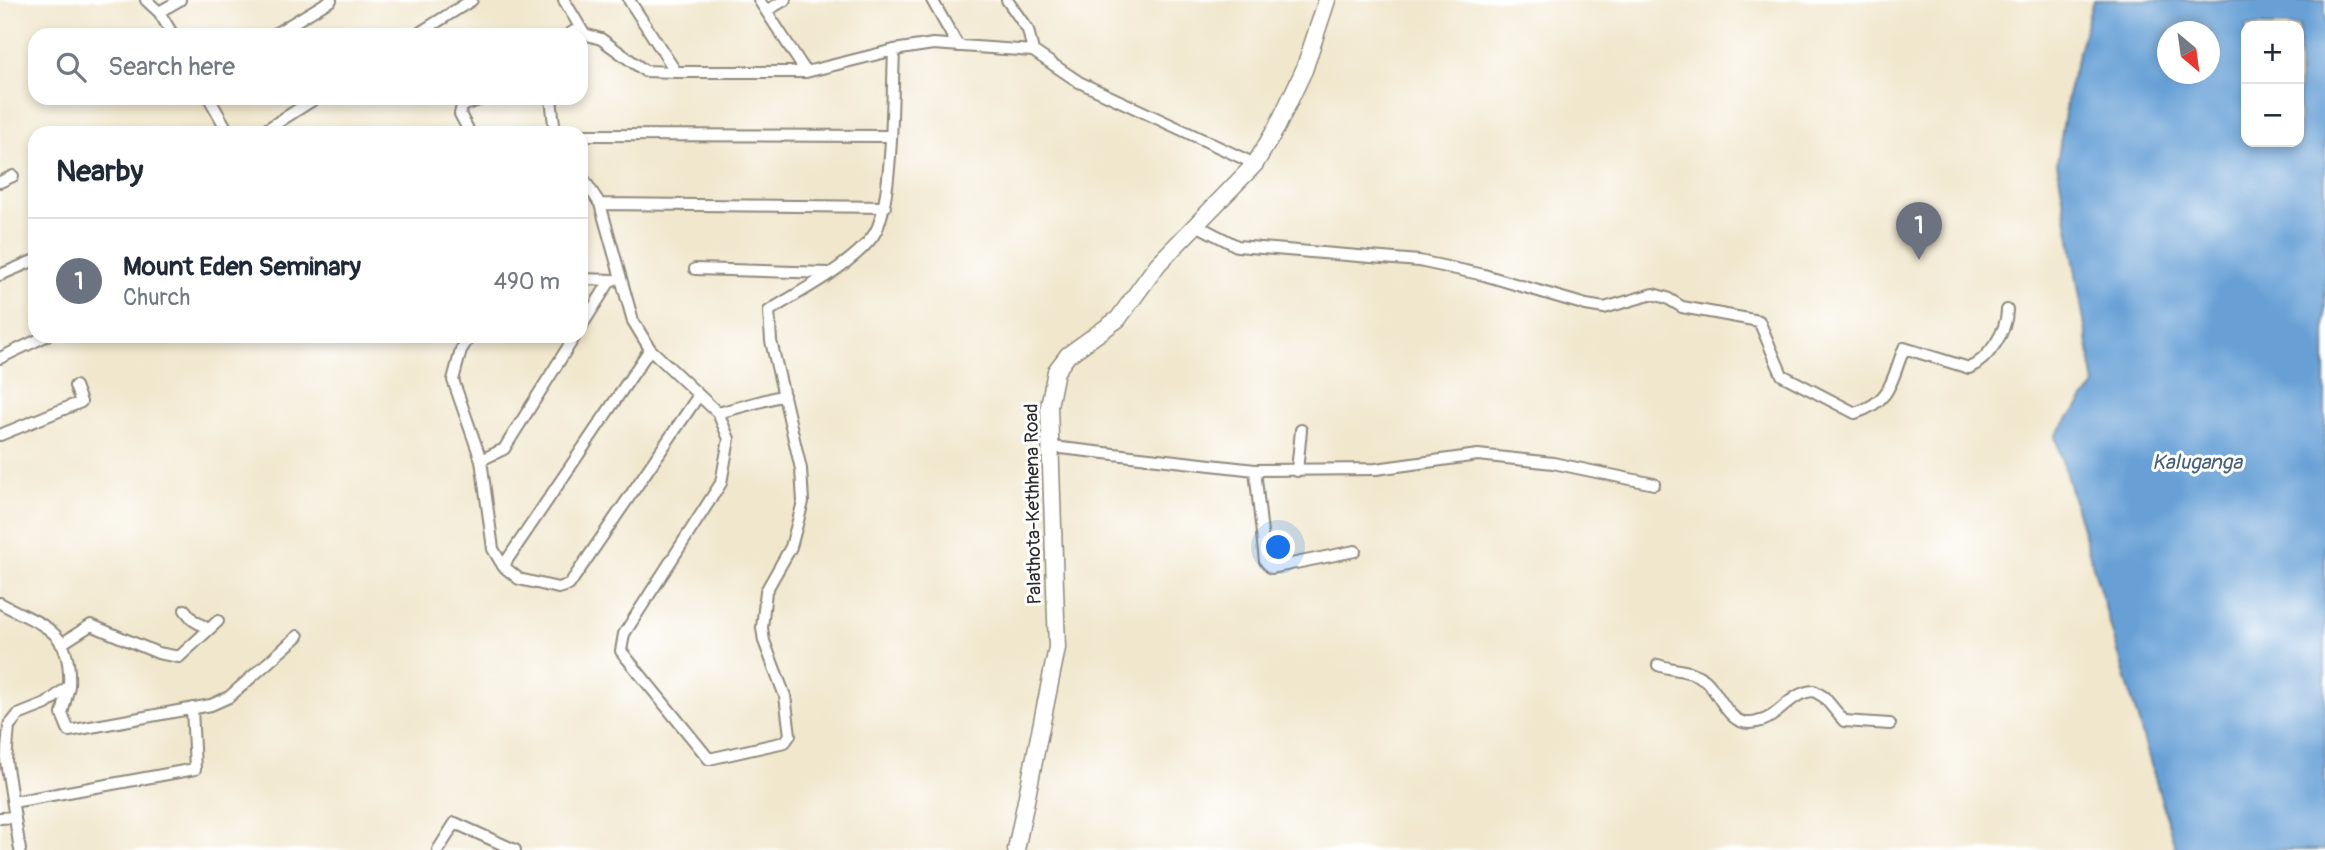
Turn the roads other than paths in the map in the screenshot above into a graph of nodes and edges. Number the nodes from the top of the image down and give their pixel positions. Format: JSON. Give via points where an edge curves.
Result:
{"nodes":[{"id":1,"x":146,"y":0,"type":"edge"},
{"id":2,"x":180,"y":0,"type":"edge"},
{"id":3,"x":331,"y":0,"type":"edge"},
{"id":4,"x":472,"y":0,"type":"edge"},
{"id":5,"x":564,"y":0,"type":"edge"},
{"id":6,"x":629,"y":0,"type":"edge"},
{"id":7,"x":759,"y":0,"type":"edge"},
{"id":8,"x":785,"y":0,"type":"edge"},
{"id":9,"x":932,"y":0,"type":"edge"},
{"id":10,"x":1007,"y":0,"type":"edge"},
{"id":11,"x":1327,"y":0,"type":"edge"},
{"id":12,"x":766,"y":11,"type":"junction"},
{"id":13,"x":159,"y":12,"type":"junction"},
{"id":14,"x":169,"y":28,"type":"edge"},
{"id":15,"x":285,"y":28,"type":"edge"},
{"id":16,"x":427,"y":28,"type":"edge"},
{"id":17,"x":581,"y":28,"type":"edge"},
{"id":18,"x":588,"y":34,"type":"edge"},
{"id":19,"x":958,"y":46,"type":"junction"},
{"id":20,"x":894,"y":50,"type":"junction"},
{"id":21,"x":1033,"y":51,"type":"junction"},
{"id":22,"x":676,"y":72,"type":"junction"},
{"id":23,"x":806,"y":72,"type":"junction"},
{"id":24,"x":213,"y":105,"type":"edge"},
{"id":25,"x":305,"y":105,"type":"edge"},
{"id":26,"x":465,"y":105,"type":"edge"},
{"id":27,"x":552,"y":105,"type":"edge"},
{"id":28,"x":225,"y":126,"type":"edge"},
{"id":29,"x":272,"y":126,"type":"edge"},
{"id":30,"x":466,"y":126,"type":"edge"},
{"id":31,"x":554,"y":126,"type":"edge"},
{"id":32,"x":588,"y":135,"type":"edge"},
{"id":33,"x":889,"y":136,"type":"junction"},
{"id":34,"x":1255,"y":164,"type":"junction"},
{"id":35,"x":12,"y":176,"type":"dead end"},
{"id":36,"x":0,"y":182,"type":"edge"},
{"id":37,"x":588,"y":186,"type":"edge"},
{"id":38,"x":600,"y":204,"type":"junction"},
{"id":39,"x":884,"y":207,"type":"junction"},
{"id":40,"x":1198,"y":226,"type":"junction"},
{"id":41,"x":28,"y":263,"type":"edge"},
{"id":42,"x":695,"y":269,"type":"dead end"},
{"id":43,"x":828,"y":273,"type":"junction"},
{"id":44,"x":0,"y":275,"type":"edge"},
{"id":45,"x":588,"y":278,"type":"edge"},
{"id":46,"x":615,"y":280,"type":"junction"},
{"id":47,"x":2007,"y":310,"type":"dead end"},
{"id":48,"x":588,"y":317,"type":"edge"},
{"id":49,"x":31,"y":343,"type":"edge"},
{"id":50,"x":466,"y":343,"type":"edge"},
{"id":51,"x":571,"y":343,"type":"edge"},
{"id":52,"x":650,"y":349,"type":"junction"},
{"id":53,"x":0,"y":358,"type":"edge"},
{"id":54,"x":75,"y":386,"type":"dead end"},
{"id":55,"x":699,"y":395,"type":"junction"},
{"id":56,"x":784,"y":395,"type":"junction"},
{"id":57,"x":718,"y":412,"type":"junction"},
{"id":58,"x":1301,"y":430,"type":"dead end"},
{"id":59,"x":0,"y":435,"type":"edge"},
{"id":60,"x":1052,"y":447,"type":"junction"},
{"id":61,"x":481,"y":460,"type":"junction"},
{"id":62,"x":1255,"y":470,"type":"junction"},
{"id":63,"x":1297,"y":471,"type":"junction"},
{"id":64,"x":1654,"y":484,"type":"dead end"},
{"id":65,"x":1355,"y":551,"type":"dead end"},
{"id":66,"x":502,"y":566,"type":"junction"},
{"id":67,"x":0,"y":603,"type":"edge"},
{"id":68,"x":185,"y":610,"type":"dead end"},
{"id":69,"x":218,"y":621,"type":"dead end"},
{"id":70,"x":208,"y":629,"type":"junction"},
{"id":71,"x":298,"y":636,"type":"dead end"},
{"id":72,"x":61,"y":644,"type":"junction"},
{"id":73,"x":1658,"y":665,"type":"dead end"},
{"id":74,"x":69,"y":686,"type":"junction"},
{"id":75,"x":192,"y":708,"type":"junction"},
{"id":76,"x":1889,"y":724,"type":"dead end"},
{"id":77,"x":13,"y":802,"type":"junction"},
{"id":78,"x":15,"y":817,"type":"junction"},
{"id":79,"x":0,"y":818,"type":"edge"},
{"id":80,"x":20,"y":850,"type":"edge"},
{"id":81,"x":438,"y":850,"type":"edge"},
{"id":82,"x":515,"y":850,"type":"edge"},
{"id":83,"x":1016,"y":850,"type":"edge"}],
"edges":[{"from":1,"to":13,"type":"street"},
{"from":2,"to":13,"type":"street"},
{"from":3,"to":15,"type":"street"},
{"from":4,"to":16,"type":"street"},
{"from":5,"to":17,"type":"street"},
{"from":6,"to":22,"type":"street"},
{"from":7,"to":12,"type":"street"},
{"from":8,"to":12,"type":"street"},
{"from":9,"to":19,"type":"street"},
{"from":10,"to":21,"type":"street","via":[[1028,30]]},
{"from":11,"to":34,"type":"street","name":"Palathota-Kethhena Road","via":[[1304,70]]},
{"from":12,"to":23,"type":"street"},
{"from":13,"to":14,"type":"street"},
{"from":18,"to":22,"type":"street","via":[[645,71]]},
{"from":19,"to":20,"type":"street","via":[[933,44]]},
{"from":19,"to":21,"type":"street"},
{"from":20,"to":23,"type":"street"},
{"from":20,"to":33,"type":"street"},
{"from":21,"to":34,"type":"street","via":[[1079,82]]},
{"from":22,"to":23,"type":"street"},
{"from":24,"to":28,"type":"street"},
{"from":25,"to":29,"type":"street"},
{"from":26,"to":30,"type":"street","via":[[460,114]]},
{"from":27,"to":31,"type":"street"},
{"from":32,"to":33,"type":"street"},
{"from":33,"to":39,"type":"street"},
{"from":34,"to":40,"type":"street","name":"Palathota-Kethhena Road"},
{"from":35,"to":36,"type":"street"},
{"from":37,"to":38,"type":"street"},
{"from":38,"to":39,"type":"street"},
{"from":38,"to":46,"type":"street"},
{"from":39,"to":43,"type":"street","via":[[874,235]]},
{"from":40,"to":47,"type":"street","via":[[1237,246],[1419,261],[1586,305],[1604,307],[1653,295],[1682,307],[1759,321],[1782,375],[1855,413],[1876,406],[1887,393],[1904,348],[1969,368],[1979,363],[2007,326]]},
{"from":40,"to":60,"type":"street","name":"Palathota-Kethhena Road","via":[[1158,264],[1118,319],[1068,355],[1056,371],[1049,406]]},
{"from":41,"to":44,"type":"street"},
{"from":42,"to":43,"type":"street"},
{"from":43,"to":56,"type":"street","via":[[769,311]]},
{"from":45,"to":46,"type":"street"},
{"from":46,"to":48,"type":"street"},
{"from":46,"to":52,"type":"street"},
{"from":49,"to":53,"type":"street"},
{"from":50,"to":61,"type":"street","via":[[453,380]]},
{"from":51,"to":61,"type":"street","via":[[505,449]]},
{"from":52,"to":55,"type":"street"},
{"from":52,"to":66,"type":"street"},
{"from":54,"to":59,"type":"street","via":[[81,401]]},
{"from":55,"to":57,"type":"street"},
{"from":55,"to":66,"type":"street","via":[[569,585],[558,588],[519,579]]},
{"from":56,"to":57,"type":"street"},
{"from":56,"to":57,"type":"street","via":[[801,469],[803,502],[791,547],[766,591],[762,628],[785,696],[790,735],[785,742],[709,759],[621,651],[624,634],[721,483],[729,439]]},
{"from":58,"to":63,"type":"street"},
{"from":60,"to":62,"type":"street"},
{"from":60,"to":83,"type":"street","name":"Palathota-Kethhena Road","via":[[1057,648]]},
{"from":61,"to":66,"type":"street","via":[[493,549]]},
{"from":62,"to":63,"type":"street"},
{"from":62,"to":65,"type":"street","via":[[1265,561],[1271,568]]},
{"from":63,"to":64,"type":"street","via":[[1376,470],[1478,456],[1553,463]]},
{"from":67,"to":72,"type":"street","via":[[51,629]]},
{"from":68,"to":70,"type":"street"},
{"from":69,"to":70,"type":"street"},
{"from":70,"to":72,"type":"street","via":[[179,657],[91,625]]},
{"from":71,"to":75,"type":"street","via":[[229,697]]},
{"from":72,"to":74,"type":"street","via":[[71,663]]},
{"from":73,"to":76,"type":"street","via":[[1703,678],[1732,716],[1744,723],[1766,720],[1798,694],[1814,691],[1844,721]]},
{"from":74,"to":75,"type":"street","via":[[62,714],[69,731]]},
{"from":74,"to":77,"type":"street","via":[[46,705],[18,715],[9,726],[6,761]]},
{"from":75,"to":77,"type":"street","via":[[195,769]]},
{"from":77,"to":78,"type":"street"},
{"from":78,"to":79,"type":"street"},
{"from":78,"to":80,"type":"street"},
{"from":81,"to":82,"type":"street","via":[[455,823]]}]}
